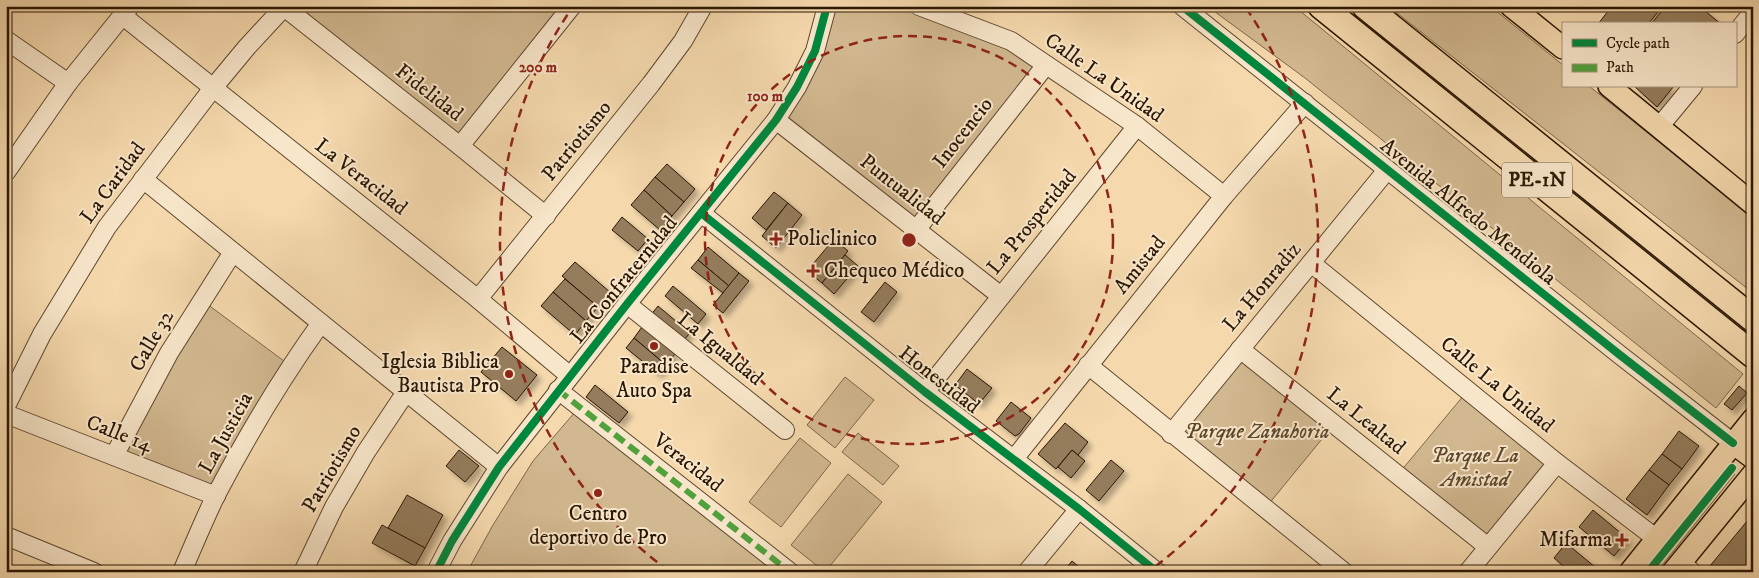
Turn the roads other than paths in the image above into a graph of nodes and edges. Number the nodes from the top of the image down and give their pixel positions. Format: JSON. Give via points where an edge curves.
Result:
{"nodes":[{"id":1,"x":284,"y":6,"type":"edge"},
{"id":2,"x":572,"y":6,"type":"edge"},
{"id":3,"x":702,"y":6,"type":"edge"},
{"id":4,"x":827,"y":6,"type":"edge"},
{"id":5,"x":919,"y":6,"type":"edge"},
{"id":6,"x":1182,"y":6,"type":"edge"},
{"id":7,"x":1321,"y":6,"type":"edge"},
{"id":8,"x":1365,"y":6,"type":"edge"},
{"id":9,"x":1511,"y":6,"type":"edge"},
{"id":10,"x":127,"y":11,"type":"edge"},
{"id":11,"x":1753,"y":12,"type":"edge"},
{"id":12,"x":1736,"y":33,"type":"edge"},
{"id":13,"x":6,"y":40,"type":"edge"},
{"id":14,"x":1562,"y":47,"type":"edge"},
{"id":15,"x":1046,"y":65,"type":"junction"},
{"id":16,"x":68,"y":84,"type":"junction"},
{"id":17,"x":213,"y":88,"type":"junction"},
{"id":18,"x":1611,"y":88,"type":"edge"},
{"id":19,"x":1691,"y":88,"type":"edge"},
{"id":20,"x":1305,"y":103,"type":"junction"},
{"id":21,"x":776,"y":120,"type":"junction"},
{"id":22,"x":1137,"y":126,"type":"junction"},
{"id":23,"x":1659,"y":127,"type":"junction"},
{"id":24,"x":460,"y":146,"type":"junction"},
{"id":25,"x":1387,"y":170,"type":"junction"},
{"id":26,"x":6,"y":172,"type":"edge"},
{"id":27,"x":143,"y":179,"type":"junction"},
{"id":28,"x":1224,"y":196,"type":"junction"},
{"id":29,"x":1753,"y":204,"type":"edge"},
{"id":30,"x":701,"y":213,"type":"junction"},
{"id":31,"x":546,"y":216,"type":"junction"},
{"id":32,"x":916,"y":230,"type":"junction"},
{"id":33,"x":234,"y":252,"type":"junction"},
{"id":34,"x":1311,"y":263,"type":"junction"},
{"id":35,"x":1000,"y":296,"type":"junction"},
{"id":36,"x":478,"y":299,"type":"junction"},
{"id":37,"x":627,"y":304,"type":"junction"},
{"id":38,"x":1753,"y":319,"type":"edge"},
{"id":39,"x":321,"y":323,"type":"junction"},
{"id":40,"x":1240,"y":349,"type":"junction"},
{"id":41,"x":1753,"y":355,"type":"edge"},
{"id":42,"x":1088,"y":365,"type":"junction"},
{"id":43,"x":570,"y":376,"type":"junction"},
{"id":44,"x":558,"y":390,"type":"junction"},
{"id":45,"x":406,"y":392,"type":"junction"},
{"id":46,"x":925,"y":392,"type":"junction"},
{"id":47,"x":6,"y":406,"type":"edge"},
{"id":48,"x":6,"y":414,"type":"edge"},
{"id":49,"x":1753,"y":419,"type":"edge"},
{"id":50,"x":785,"y":430,"type":"dead end"},
{"id":51,"x":1171,"y":434,"type":"junction"},
{"id":52,"x":1733,"y":443,"type":"junction"},
{"id":53,"x":114,"y":456,"type":"junction"},
{"id":54,"x":1753,"y":458,"type":"edge"},
{"id":55,"x":1014,"y":459,"type":"junction"},
{"id":56,"x":1557,"y":463,"type":"junction"},
{"id":57,"x":499,"y":467,"type":"junction"},
{"id":58,"x":1753,"y":474,"type":"edge"},
{"id":59,"x":216,"y":496,"type":"junction"},
{"id":60,"x":1080,"y":509,"type":"junction"},
{"id":61,"x":6,"y":536,"type":"edge"},
{"id":62,"x":1657,"y":539,"type":"junction"},
{"id":63,"x":1488,"y":547,"type":"junction"},
{"id":64,"x":1682,"y":568,"type":"edge"},
{"id":65,"x":94,"y":572,"type":"edge"},
{"id":66,"x":182,"y":572,"type":"edge"},
{"id":67,"x":303,"y":572,"type":"edge"},
{"id":68,"x":436,"y":572,"type":"edge"},
{"id":69,"x":790,"y":572,"type":"edge"},
{"id":70,"x":1027,"y":572,"type":"edge"},
{"id":71,"x":1157,"y":572,"type":"edge"},
{"id":72,"x":1344,"y":572,"type":"edge"},
{"id":73,"x":1468,"y":572,"type":"edge"},
{"id":74,"x":1630,"y":572,"type":"edge"}],
"edges":[{"from":1,"to":17,"type":"street","name":"La Caridad"},
{"from":1,"to":24,"type":"street","name":"Fidelidad"},
{"from":2,"to":24,"type":"street"},
{"from":3,"to":31,"type":"street","name":"Patriotismo","via":[[677,49]]},
{"from":4,"to":21,"type":"street","name":"La Confraternidad","via":[[815,51],[797,88]]},
{"from":5,"to":15,"type":"street","name":"Calle La Unidad","via":[[1011,41]]},
{"from":6,"to":20,"type":"street","name":"Avenida Alfredo Mendiola"},
{"from":7,"to":41,"type":"highway","number":"PE-1N"},
{"from":8,"to":38,"type":"highway","number":"PE-1N"},
{"from":9,"to":14,"type":"main road"},
{"from":10,"to":16,"type":"street"},
{"from":10,"to":17,"type":"street","name":"La Veracidad"},
{"from":11,"to":12,"type":"street"},
{"from":13,"to":16,"type":"street"},
{"from":15,"to":22,"type":"street","name":"Calle La Unidad"},
{"from":15,"to":32,"type":"street","name":"Inocencio"},
{"from":16,"to":26,"type":"street"},
{"from":17,"to":27,"type":"street","name":"La Caridad"},
{"from":17,"to":36,"type":"street","name":"La Veracidad"},
{"from":18,"to":23,"type":"main road"},
{"from":19,"to":23,"type":"street"},
{"from":20,"to":25,"type":"street","name":"Avenida Alfredo Mendiola"},
{"from":20,"to":28,"type":"street","name":"Amistad"},
{"from":21,"to":30,"type":"street","name":"La Confraternidad"},
{"from":21,"to":32,"type":"street","name":"Puntualidad"},
{"from":22,"to":28,"type":"street","name":"Calle La Unidad"},
{"from":22,"to":35,"type":"street","name":"La Prosperidad","via":[[1065,220]]},
{"from":23,"to":29,"type":"main road"},
{"from":24,"to":31,"type":"street","name":"Fidelidad"},
{"from":25,"to":34,"type":"street","name":"La Honradiz"},
{"from":25,"to":52,"type":"street","name":"Avenida Alfredo Mendiola"},
{"from":27,"to":33,"type":"street"},
{"from":27,"to":47,"type":"street","name":"La Caridad","via":[[75,277]]},
{"from":28,"to":42,"type":"street","name":"Amistad"},
{"from":30,"to":37,"type":"street","name":"La Confraternidad"},
{"from":30,"to":46,"type":"street","name":"Honestidad"},
{"from":31,"to":36,"type":"street","name":"Patriotismo"},
{"from":32,"to":35,"type":"street","name":"Puntualidad"},
{"from":33,"to":39,"type":"street"},
{"from":33,"to":53,"type":"street","name":"Calle 32","via":[[169,353]]},
{"from":34,"to":40,"type":"street","name":"La Honradiz"},
{"from":34,"to":56,"type":"street","name":"Calle La Unidad"},
{"from":35,"to":46,"type":"street","name":"La Prosperidad"},
{"from":36,"to":43,"type":"street","name":"La Veracidad"},
{"from":37,"to":43,"type":"street","name":"La Confraternidad"},
{"from":37,"to":50,"type":"street","name":"La Igualdad"},
{"from":39,"to":45,"type":"street"},
{"from":39,"to":59,"type":"street","name":"La Justicia","via":[[283,378]]},
{"from":40,"to":51,"type":"street","name":"La Honradiz"},
{"from":40,"to":63,"type":"street","name":"La Lealtad"},
{"from":42,"to":51,"type":"street"},
{"from":42,"to":55,"type":"street","name":"Amistad"},
{"from":43,"to":44,"type":"street","name":"La Confraternidad"},
{"from":44,"to":57,"type":"street","name":"La Confraternidad"},
{"from":44,"to":69,"type":"street","name":"Veracidad"},
{"from":45,"to":57,"type":"street"},
{"from":45,"to":67,"type":"street","name":"Patriotismo","via":[[339,499]]},
{"from":46,"to":55,"type":"street","name":"Honestidad"},
{"from":48,"to":53,"type":"street","name":"Calle 14"},
{"from":49,"to":52,"type":"main road"},
{"from":51,"to":72,"type":"street"},
{"from":52,"to":54,"type":"main road","name":"Avenida Alfredo Mendiola"},
{"from":52,"to":62,"type":"main road"},
{"from":53,"to":59,"type":"street","name":"Calle 14"},
{"from":55,"to":60,"type":"street","name":"Honestidad"},
{"from":56,"to":62,"type":"street","name":"Calle La Unidad"},
{"from":56,"to":63,"type":"street"},
{"from":57,"to":68,"type":"street","name":"La Confraternidad"},
{"from":58,"to":64,"type":"main road"},
{"from":59,"to":66,"type":"street","name":"La Justicia"},
{"from":60,"to":70,"type":"street"},
{"from":60,"to":71,"type":"street","name":"Honestidad"},
{"from":61,"to":65,"type":"street"},
{"from":62,"to":74,"type":"main road"},
{"from":63,"to":73,"type":"street"}]}
